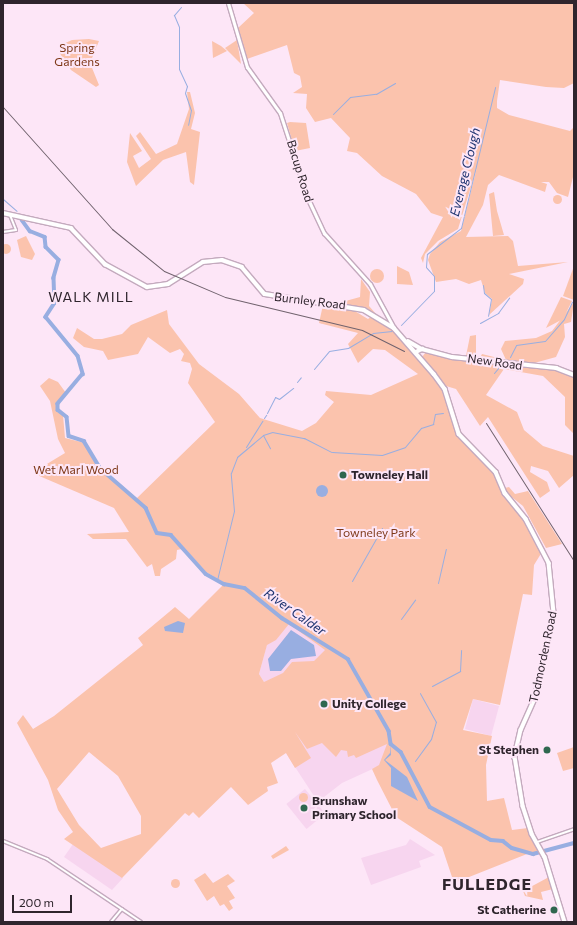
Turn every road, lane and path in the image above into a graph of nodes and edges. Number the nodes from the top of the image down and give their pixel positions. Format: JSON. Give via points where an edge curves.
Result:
{"nodes":[{"id":1,"x":228,"y":3,"type":"edge"},
{"id":2,"x":3,"y":213,"type":"edge"},
{"id":3,"x":10,"y":215,"type":"junction"},
{"id":4,"x":3,"y":232,"type":"edge"},
{"id":5,"x":394,"y":328,"type":"junction"},
{"id":6,"x":405,"y":340,"type":"junction"},
{"id":7,"x":422,"y":349,"type":"junction"},
{"id":8,"x":416,"y":352,"type":"junction"},
{"id":9,"x":574,"y":376,"type":"edge"},
{"id":10,"x":574,"y":829,"type":"edge"},
{"id":11,"x":3,"y":841,"type":"edge"},
{"id":12,"x":537,"y":842,"type":"junction"},
{"id":13,"x":122,"y":909,"type":"junction"},
{"id":14,"x":111,"y":922,"type":"edge"},
{"id":15,"x":141,"y":922,"type":"edge"},
{"id":16,"x":565,"y":922,"type":"edge"}],
"edges":[{"from":1,"to":5,"type":"main road","name":"Bacup Road","via":[[247,67],[280,113],[305,191],[324,234],[370,284]]},
{"from":2,"to":3,"type":"highway","name":"Burnley Road"},
{"from":3,"to":4,"type":"street","via":[[16,228]]},
{"from":3,"to":5,"type":"highway","name":"Burnley Road","via":[[71,228],[105,264],[142,285],[168,284],[203,262],[222,260],[242,267],[265,294],[359,308]]},
{"from":5,"to":6,"type":"highway","name":"Burnley Road"},
{"from":6,"to":7,"type":"highway","name":"New Road"},
{"from":6,"to":8,"type":"highway","name":"Todmorden Road"},
{"from":7,"to":8,"type":"highway"},
{"from":7,"to":9,"type":"highway","name":"New Road","via":[[458,357],[556,368]]},
{"from":8,"to":12,"type":"highway","name":"Todmorden Road","via":[[445,389],[459,434],[496,472],[505,493],[526,519],[549,563],[554,613],[534,703],[522,725],[515,754],[523,806]]},
{"from":10,"to":12,"type":"street"},
{"from":11,"to":13,"type":"street","via":[[47,859]]},
{"from":12,"to":16,"type":"highway","name":"Todmorden Road","via":[[543,852]]},
{"from":13,"to":14,"type":"street"},
{"from":13,"to":15,"type":"street"}]}
